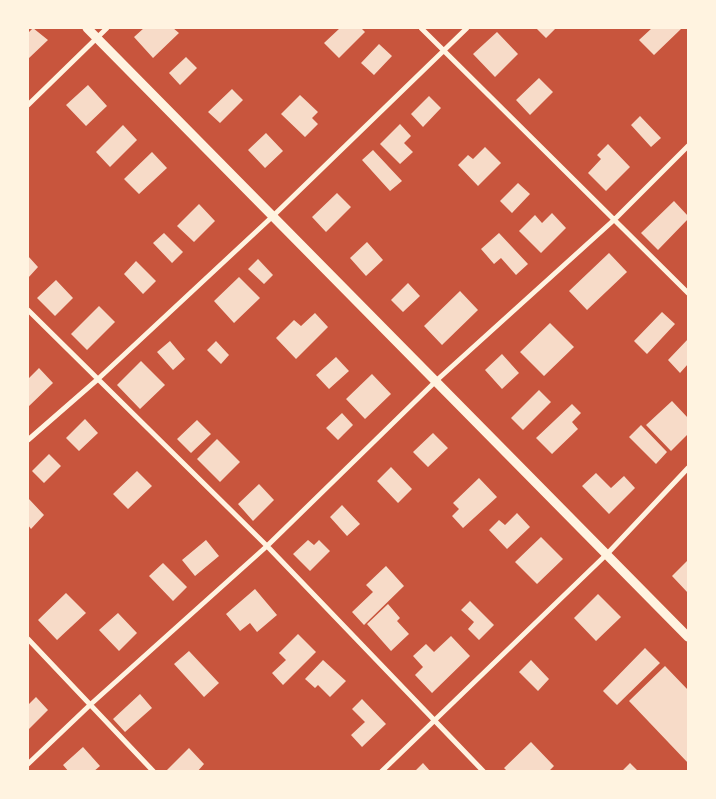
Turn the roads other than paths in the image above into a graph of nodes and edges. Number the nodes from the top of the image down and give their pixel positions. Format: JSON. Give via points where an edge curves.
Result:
{"nodes":[{"id":1,"x":88,"y":28,"type":"edge"},
{"id":2,"x":107,"y":28,"type":"edge"},
{"id":3,"x":420,"y":28,"type":"edge"},
{"id":4,"x":468,"y":28,"type":"edge"},
{"id":5,"x":97,"y":37,"type":"junction"},
{"id":6,"x":443,"y":50,"type":"junction"},
{"id":7,"x":28,"y":105,"type":"edge"},
{"id":8,"x":688,"y":146,"type":"edge"},
{"id":9,"x":272,"y":216,"type":"junction"},
{"id":10,"x":615,"y":219,"type":"junction"},
{"id":11,"x":688,"y":293,"type":"edge"},
{"id":12,"x":28,"y":310,"type":"edge"},
{"id":13,"x":98,"y":378,"type":"junction"},
{"id":14,"x":437,"y":380,"type":"junction"},
{"id":15,"x":28,"y":440,"type":"edge"},
{"id":16,"x":688,"y":468,"type":"edge"},
{"id":17,"x":267,"y":546,"type":"junction"},
{"id":18,"x":608,"y":553,"type":"junction"},
{"id":19,"x":688,"y":637,"type":"edge"},
{"id":20,"x":28,"y":639,"type":"edge"},
{"id":21,"x":90,"y":704,"type":"junction"},
{"id":22,"x":435,"y":719,"type":"junction"},
{"id":23,"x":28,"y":764,"type":"edge"},
{"id":24,"x":154,"y":772,"type":"edge"},
{"id":25,"x":381,"y":772,"type":"edge"},
{"id":26,"x":484,"y":772,"type":"edge"}],
"edges":[{"from":1,"to":5,"type":"street"},
{"from":2,"to":5,"type":"street"},
{"from":3,"to":6,"type":"street"},
{"from":4,"to":6,"type":"street"},
{"from":5,"to":7,"type":"street"},
{"from":5,"to":9,"type":"street"},
{"from":6,"to":9,"type":"street"},
{"from":6,"to":10,"type":"street"},
{"from":8,"to":10,"type":"street"},
{"from":9,"to":13,"type":"street"},
{"from":9,"to":14,"type":"street"},
{"from":10,"to":11,"type":"street"},
{"from":10,"to":14,"type":"street"},
{"from":12,"to":13,"type":"street"},
{"from":13,"to":15,"type":"street"},
{"from":13,"to":17,"type":"street"},
{"from":14,"to":17,"type":"street"},
{"from":14,"to":18,"type":"street"},
{"from":16,"to":18,"type":"street"},
{"from":17,"to":21,"type":"street"},
{"from":17,"to":22,"type":"street"},
{"from":18,"to":19,"type":"street"},
{"from":18,"to":22,"type":"street"},
{"from":20,"to":21,"type":"street"},
{"from":21,"to":23,"type":"street"},
{"from":21,"to":24,"type":"street"},
{"from":22,"to":25,"type":"street"},
{"from":22,"to":26,"type":"street"}]}
